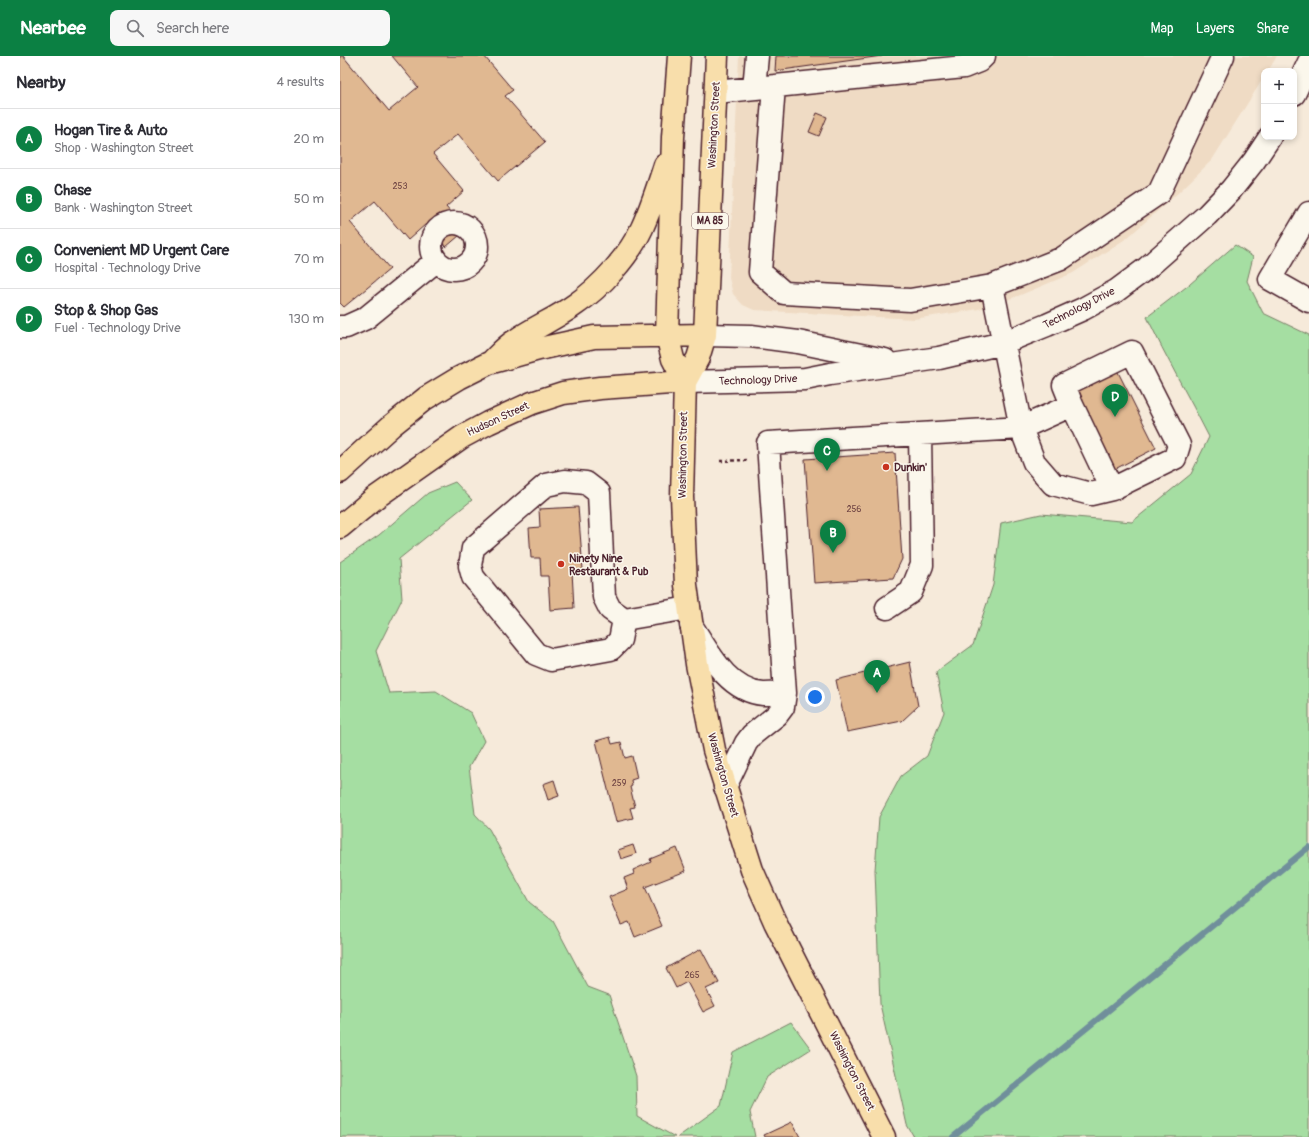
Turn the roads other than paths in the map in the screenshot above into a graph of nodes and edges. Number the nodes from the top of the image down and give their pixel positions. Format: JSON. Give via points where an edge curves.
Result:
{"nodes":[{"id":1,"x":680,"y":56,"type":"edge"},
{"id":2,"x":718,"y":56,"type":"edge"},
{"id":3,"x":757,"y":56,"type":"edge"},
{"id":4,"x":984,"y":56,"type":"edge"},
{"id":5,"x":1223,"y":56,"type":"edge"},
{"id":6,"x":1309,"y":62,"type":"edge"},
{"id":7,"x":764,"y":87,"type":"junction"},
{"id":8,"x":1297,"y":88,"type":"edge"},
{"id":9,"x":716,"y":92,"type":"junction"},
{"id":10,"x":673,"y":138,"type":"junction"},
{"id":11,"x":1268,"y":140,"type":"edge"},
{"id":12,"x":1309,"y":213,"type":"edge"},
{"id":13,"x":436,"y":261,"type":"dead end"},
{"id":14,"x":992,"y":286,"type":"junction"},
{"id":15,"x":1309,"y":301,"type":"edge"},
{"id":16,"x":340,"y":327,"type":"edge"},
{"id":17,"x":667,"y":335,"type":"junction"},
{"id":18,"x":705,"y":335,"type":"junction"},
{"id":19,"x":1003,"y":343,"type":"junction"},
{"id":20,"x":489,"y":363,"type":"junction"},
{"id":21,"x":902,"y":364,"type":"junction"},
{"id":22,"x":685,"y":382,"type":"junction"},
{"id":23,"x":1072,"y":405,"type":"junction"},
{"id":24,"x":1021,"y":428,"type":"junction"},
{"id":25,"x":920,"y":434,"type":"junction"},
{"id":26,"x":340,"y":472,"type":"edge"},
{"id":27,"x":1112,"y":489,"type":"junction"},
{"id":28,"x":340,"y":527,"type":"edge"},
{"id":29,"x":887,"y":608,"type":"dead end"},
{"id":30,"x":690,"y":616,"type":"junction"},
{"id":31,"x":624,"y":619,"type":"junction"},
{"id":32,"x":785,"y":693,"type":"junction"},
{"id":33,"x":725,"y":787,"type":"junction"},
{"id":34,"x":884,"y":1137,"type":"edge"}],
"edges":[{"from":1,"to":10,"type":"main road","name":"Washington Street","number":"MA 85"},
{"from":2,"to":9,"type":"main road","name":"Washington Street","number":"MA 85"},
{"from":3,"to":7,"type":"street"},
{"from":4,"to":7,"type":"street","via":[[964,67]]},
{"from":5,"to":14,"type":"street","via":[[1159,193],[1061,259]]},
{"from":6,"to":8,"type":"street"},
{"from":7,"to":9,"type":"street"},
{"from":7,"to":14,"type":"street","via":[[760,272],[784,293],[910,300]]},
{"from":9,"to":18,"type":"main road","name":"Washington Street","number":"MA 85"},
{"from":10,"to":17,"type":"main road","name":"Washington Street","number":"MA 85"},
{"from":10,"to":20,"type":"main road","via":[[653,202],[641,230],[612,272],[576,304],[514,340]]},
{"from":11,"to":19,"type":"street","name":"Technology Drive","via":[[1231,190],[1147,268],[1116,291],[1083,309]]},
{"from":12,"to":15,"type":"street","via":[[1270,279]]},
{"from":13,"to":16,"type":"street","via":[[366,318]]},
{"from":14,"to":19,"type":"street"},
{"from":17,"to":18,"type":"main road"},
{"from":17,"to":20,"type":"main road","via":[[594,337]]},
{"from":17,"to":22,"type":"main road","name":"Washington Street","number":"MA 85","via":[[673,359]]},
{"from":18,"to":21,"type":"street","name":"Technology Drive","via":[[751,336],[798,342]]},
{"from":18,"to":22,"type":"main road","name":"Washington Street","number":"MA 85","via":[[698,358]]},
{"from":19,"to":21,"type":"street","name":"Technology Drive"},
{"from":19,"to":24,"type":"street"},
{"from":20,"to":26,"type":"main road","via":[[426,398]]},
{"from":21,"to":22,"type":"street","name":"Technology Drive","via":[[805,379]]},
{"from":22,"to":28,"type":"main road","name":"Hudson Street","via":[[563,393],[532,403],[462,437],[375,498]]},
{"from":22,"to":30,"type":"main road","name":"Washington Street","number":"MA 85","via":[[682,497]]},
{"from":23,"to":24,"type":"street"},
{"from":23,"to":27,"type":"street"},
{"from":23,"to":27,"type":"street","via":[[1064,385],[1132,352],[1180,444],[1175,458]]},
{"from":24,"to":25,"type":"street"},
{"from":24,"to":27,"type":"street","via":[[1034,462],[1054,484],[1091,494]]},
{"from":25,"to":29,"type":"street","via":[[922,565],[911,592]]},
{"from":25,"to":32,"type":"street","via":[[768,443]]},
{"from":30,"to":31,"type":"street"},
{"from":30,"to":32,"type":"street","via":[[718,666],[736,683],[762,694]]},
{"from":30,"to":33,"type":"main road","name":"Washington Street","number":"MA 85","via":[[704,708]]},
{"from":31,"to":31,"type":"street","via":[[620,640],[611,650],[551,660],[536,654],[473,578],[470,566],[473,548],[546,485],[565,481],[586,483],[599,493],[604,597],[610,609]]},
{"from":32,"to":33,"type":"street","via":[[784,707],[746,743]]},
{"from":33,"to":34,"type":"main road","name":"Washington Street","number":"MA 85","via":[[752,870],[775,922]]}]}
